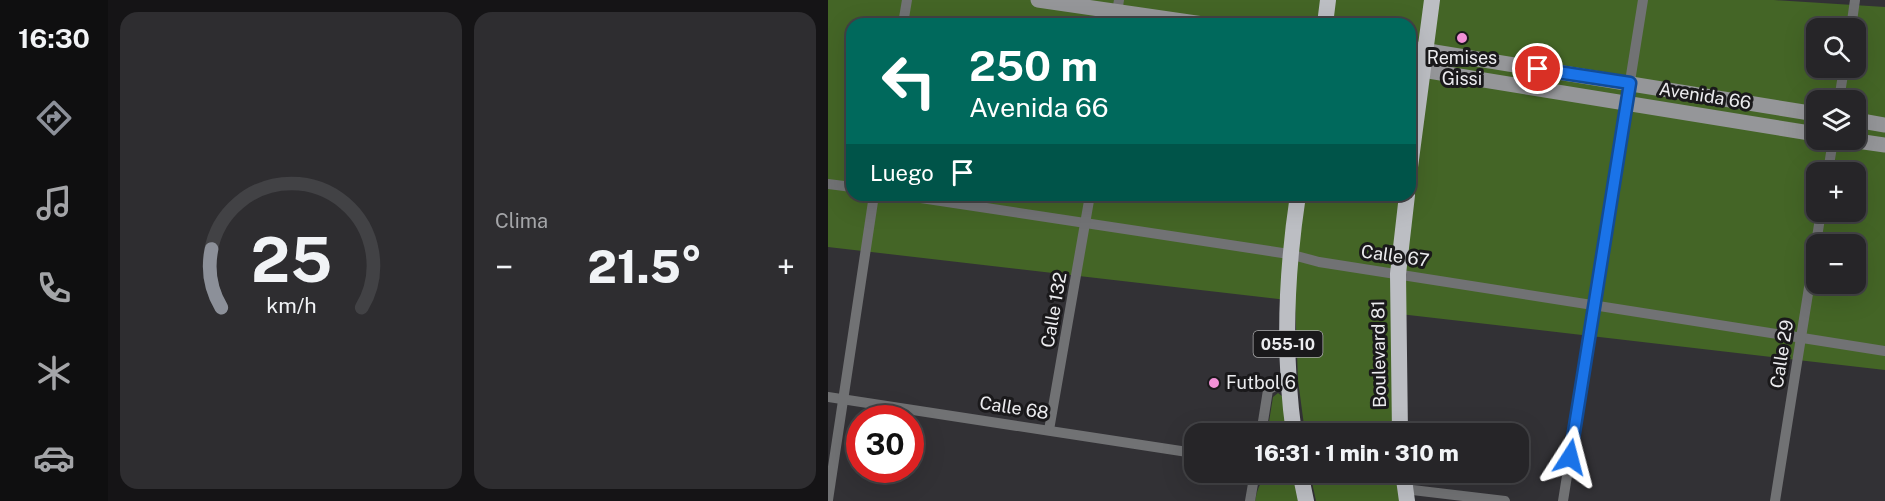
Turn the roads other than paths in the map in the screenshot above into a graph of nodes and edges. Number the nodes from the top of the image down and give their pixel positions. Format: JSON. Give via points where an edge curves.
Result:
{"nodes":[{"id":1,"x":907,"y":0,"type":"edge"},
{"id":2,"x":1038,"y":0,"type":"edge"},
{"id":3,"x":1328,"y":0,"type":"edge"},
{"id":4,"x":1432,"y":0,"type":"edge"},
{"id":5,"x":1643,"y":0,"type":"edge"},
{"id":6,"x":1855,"y":0,"type":"edge"},
{"id":7,"x":1117,"y":12,"type":"edge"},
{"id":8,"x":904,"y":18,"type":"edge"},
{"id":9,"x":1160,"y":18,"type":"edge"},
{"id":10,"x":1325,"y":18,"type":"edge"},
{"id":11,"x":1852,"y":18,"type":"edge"},
{"id":12,"x":1417,"y":49,"type":"edge"},
{"id":13,"x":1416,"y":69,"type":"edge"},
{"id":14,"x":1630,"y":83,"type":"junction"},
{"id":15,"x":1627,"y":103,"type":"junction"},
{"id":16,"x":1806,"y":112,"type":"edge"},
{"id":17,"x":1866,"y":122,"type":"edge"},
{"id":18,"x":1885,"y":125,"type":"edge"},
{"id":19,"x":1806,"y":132,"type":"edge"},
{"id":20,"x":1866,"y":142,"type":"edge"},
{"id":21,"x":1885,"y":145,"type":"edge"},
{"id":22,"x":828,"y":184,"type":"edge"},
{"id":23,"x":846,"y":186,"type":"edge"},
{"id":24,"x":873,"y":201,"type":"edge"},
{"id":25,"x":938,"y":201,"type":"edge"},
{"id":26,"x":1089,"y":201,"type":"edge"},
{"id":27,"x":1297,"y":201,"type":"edge"},
{"id":28,"x":1406,"y":201,"type":"edge"},
{"id":29,"x":1819,"y":222,"type":"edge"},
{"id":30,"x":1086,"y":225,"type":"junction"},
{"id":31,"x":1289,"y":254,"type":"junction"},
{"id":32,"x":1398,"y":274,"type":"junction"},
{"id":33,"x":1594,"y":304,"type":"junction"},
{"id":34,"x":1801,"y":337,"type":"junction"},
{"id":35,"x":1885,"y":351,"type":"edge"},
{"id":36,"x":1287,"y":380,"type":"junction"},
{"id":37,"x":828,"y":397,"type":"edge"},
{"id":38,"x":844,"y":399,"type":"junction"},
{"id":39,"x":1263,"y":423,"type":"edge"},
{"id":40,"x":1293,"y":423,"type":"edge"},
{"id":41,"x":1400,"y":423,"type":"edge"},
{"id":42,"x":1049,"y":430,"type":"junction"},
{"id":43,"x":1184,"y":451,"type":"edge"},
{"id":44,"x":1253,"y":483,"type":"edge"},
{"id":45,"x":1302,"y":483,"type":"edge"},
{"id":46,"x":1405,"y":488,"type":"edge"},
{"id":47,"x":828,"y":500,"type":"edge"},
{"id":48,"x":1250,"y":501,"type":"edge"},
{"id":49,"x":1306,"y":501,"type":"edge"},
{"id":50,"x":1505,"y":501,"type":"edge"},
{"id":51,"x":1563,"y":501,"type":"edge"},
{"id":52,"x":1775,"y":501,"type":"edge"}],
"edges":[{"from":1,"to":8,"type":"street"},
{"from":2,"to":7,"type":"main road"},
{"from":3,"to":10,"type":"highway"},
{"from":4,"to":12,"type":"highway"},
{"from":5,"to":14,"type":"street"},
{"from":6,"to":11,"type":"street"},
{"from":7,"to":9,"type":"main road"},
{"from":12,"to":14,"type":"main road","name":"Avenida 66"},
{"from":13,"to":15,"type":"main road","name":"Avenida 66"},
{"from":14,"to":15,"type":"street"},
{"from":14,"to":16,"type":"main road","name":"Avenida 66"},
{"from":15,"to":19,"type":"main road","name":"Avenida 66"},
{"from":15,"to":33,"type":"street"},
{"from":17,"to":18,"type":"main road"},
{"from":20,"to":21,"type":"main road"},
{"from":22,"to":23,"type":"street"},
{"from":24,"to":38,"type":"street"},
{"from":25,"to":30,"type":"street","name":"Calle 67"},
{"from":26,"to":30,"type":"street","name":"Calle 132"},
{"from":27,"to":31,"type":"highway","number":"055-10"},
{"from":28,"to":32,"type":"highway","name":"Boulevard 81"},
{"from":29,"to":34,"type":"street","name":"Calle 29"},
{"from":30,"to":31,"type":"street","name":"Calle 67"},
{"from":30,"to":42,"type":"street","name":"Calle 132"},
{"from":31,"to":32,"type":"street","name":"Calle 67"},
{"from":31,"to":36,"type":"highway","number":"055-10"},
{"from":32,"to":33,"type":"street","name":"Calle 67"},
{"from":32,"to":41,"type":"highway","name":"Boulevard 81"},
{"from":33,"to":34,"type":"street","name":"Calle 67"},
{"from":33,"to":51,"type":"street"},
{"from":34,"to":35,"type":"street","name":"Calle 67"},
{"from":34,"to":52,"type":"street","name":"Calle 29"},
{"from":36,"to":39,"type":"street","via":[[1268,390]]},
{"from":36,"to":40,"type":"highway","number":"055-10"},
{"from":37,"to":38,"type":"street","name":"Calle 68"},
{"from":38,"to":42,"type":"street","name":"Calle 68"},
{"from":38,"to":47,"type":"street"},
{"from":42,"to":43,"type":"street","name":"Calle 68"},
{"from":44,"to":48,"type":"street"},
{"from":45,"to":49,"type":"highway"},
{"from":46,"to":50,"type":"street"}]}
